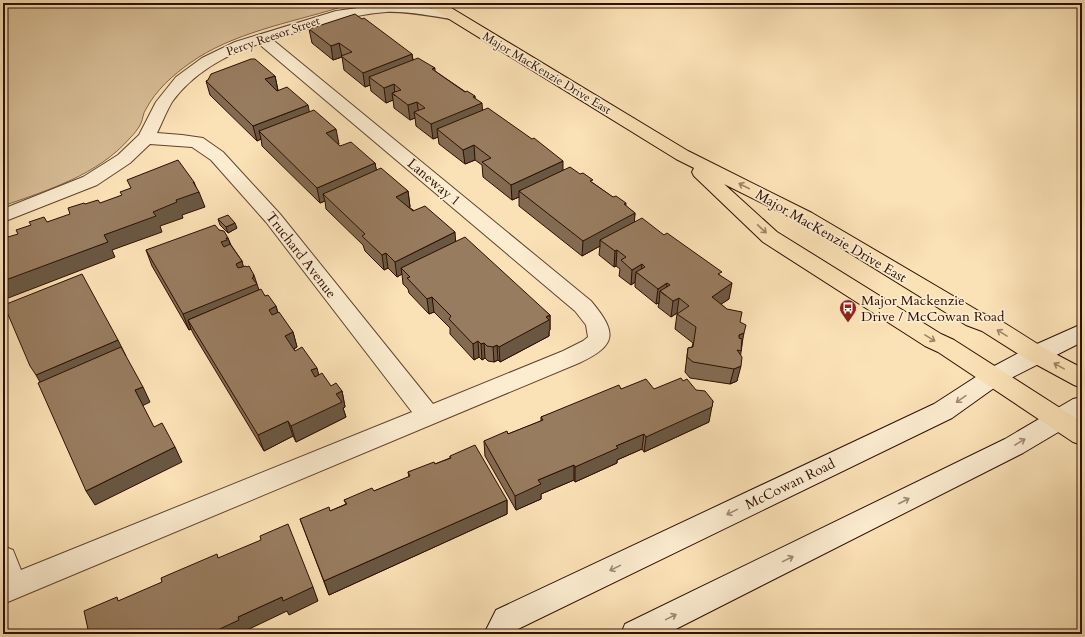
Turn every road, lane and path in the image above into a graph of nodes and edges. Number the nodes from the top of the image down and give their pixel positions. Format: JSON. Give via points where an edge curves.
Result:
{"nodes":[{"id":1,"x":356,"y":3,"type":"edge"},
{"id":2,"x":433,"y":3,"type":"edge"},
{"id":3,"x":341,"y":14,"type":"junction"},
{"id":4,"x":451,"y":15,"type":"junction"},
{"id":5,"x":261,"y":38,"type":"junction"},
{"id":6,"x":146,"y":138,"type":"junction"},
{"id":7,"x":682,"y":155,"type":"junction"},
{"id":8,"x":3,"y":216,"type":"edge"},
{"id":9,"x":1082,"y":332,"type":"edge"},
{"id":10,"x":1036,"y":354,"type":"junction"},
{"id":11,"x":993,"y":377,"type":"junction"},
{"id":12,"x":1082,"y":379,"type":"edge"},
{"id":13,"x":1082,"y":406,"type":"edge"},
{"id":14,"x":429,"y":416,"type":"junction"},
{"id":15,"x":1057,"y":420,"type":"junction"},
{"id":16,"x":1082,"y":435,"type":"edge"},
{"id":17,"x":3,"y":560,"type":"edge"},
{"id":18,"x":7,"y":589,"type":"edge"},
{"id":19,"x":499,"y":634,"type":"edge"},
{"id":20,"x":636,"y":634,"type":"edge"}],
"edges":[{"from":1,"to":3,"type":"street","name":"Percy Reesor Street"},
{"from":2,"to":4,"type":"main road","name":"Major MacKenzie Drive East"},
{"from":3,"to":4,"type":"street","name":"Percy Reesor Street","via":[[387,8]]},
{"from":3,"to":5,"type":"street","name":"Percy Reesor Street"},
{"from":4,"to":7,"type":"main road","name":"Major MacKenzie Drive East"},
{"from":5,"to":6,"type":"street","name":"Percy Reesor Street","via":[[222,53],[182,80],[164,102]]},
{"from":5,"to":14,"type":"street","name":"Laneway 1","via":[[583,306],[596,321],[600,332],[598,341],[588,350]]},
{"from":6,"to":8,"type":"street","name":"Percy Reesor Street","via":[[124,158],[90,181]]},
{"from":6,"to":14,"type":"street","name":"Truchard Avenue","via":[[197,142],[217,156],[273,218]]},
{"from":10,"to":7,"type":"main road","name":"Major MacKenzie Drive East","one_way":true,"via":[[804,217]]},
{"from":7,"to":11,"type":"main road","name":"Major MacKenzie Drive East","one_way":true,"via":[[770,237]]},
{"from":9,"to":10,"type":"street","name":"McCowan Road"},
{"from":10,"to":11,"type":"street","name":"McCowan Road"},
{"from":12,"to":10,"type":"main road","name":"Major MacKenzie Drive East","one_way":true},
{"from":11,"to":15,"type":"main road","name":"Major MacKenzie Drive East"},
{"from":11,"to":19,"type":"street","name":"McCowan Road","one_way":true,"via":[[943,411],[506,620]]},
{"from":13,"to":15,"type":"street"},
{"from":14,"to":18,"type":"street"},
{"from":15,"to":16,"type":"main road","name":"Major MacKenzie Drive East"},
{"from":20,"to":15,"type":"street","one_way":true,"via":[[1014,446]]},
{"from":17,"to":18,"type":"street"}]}
